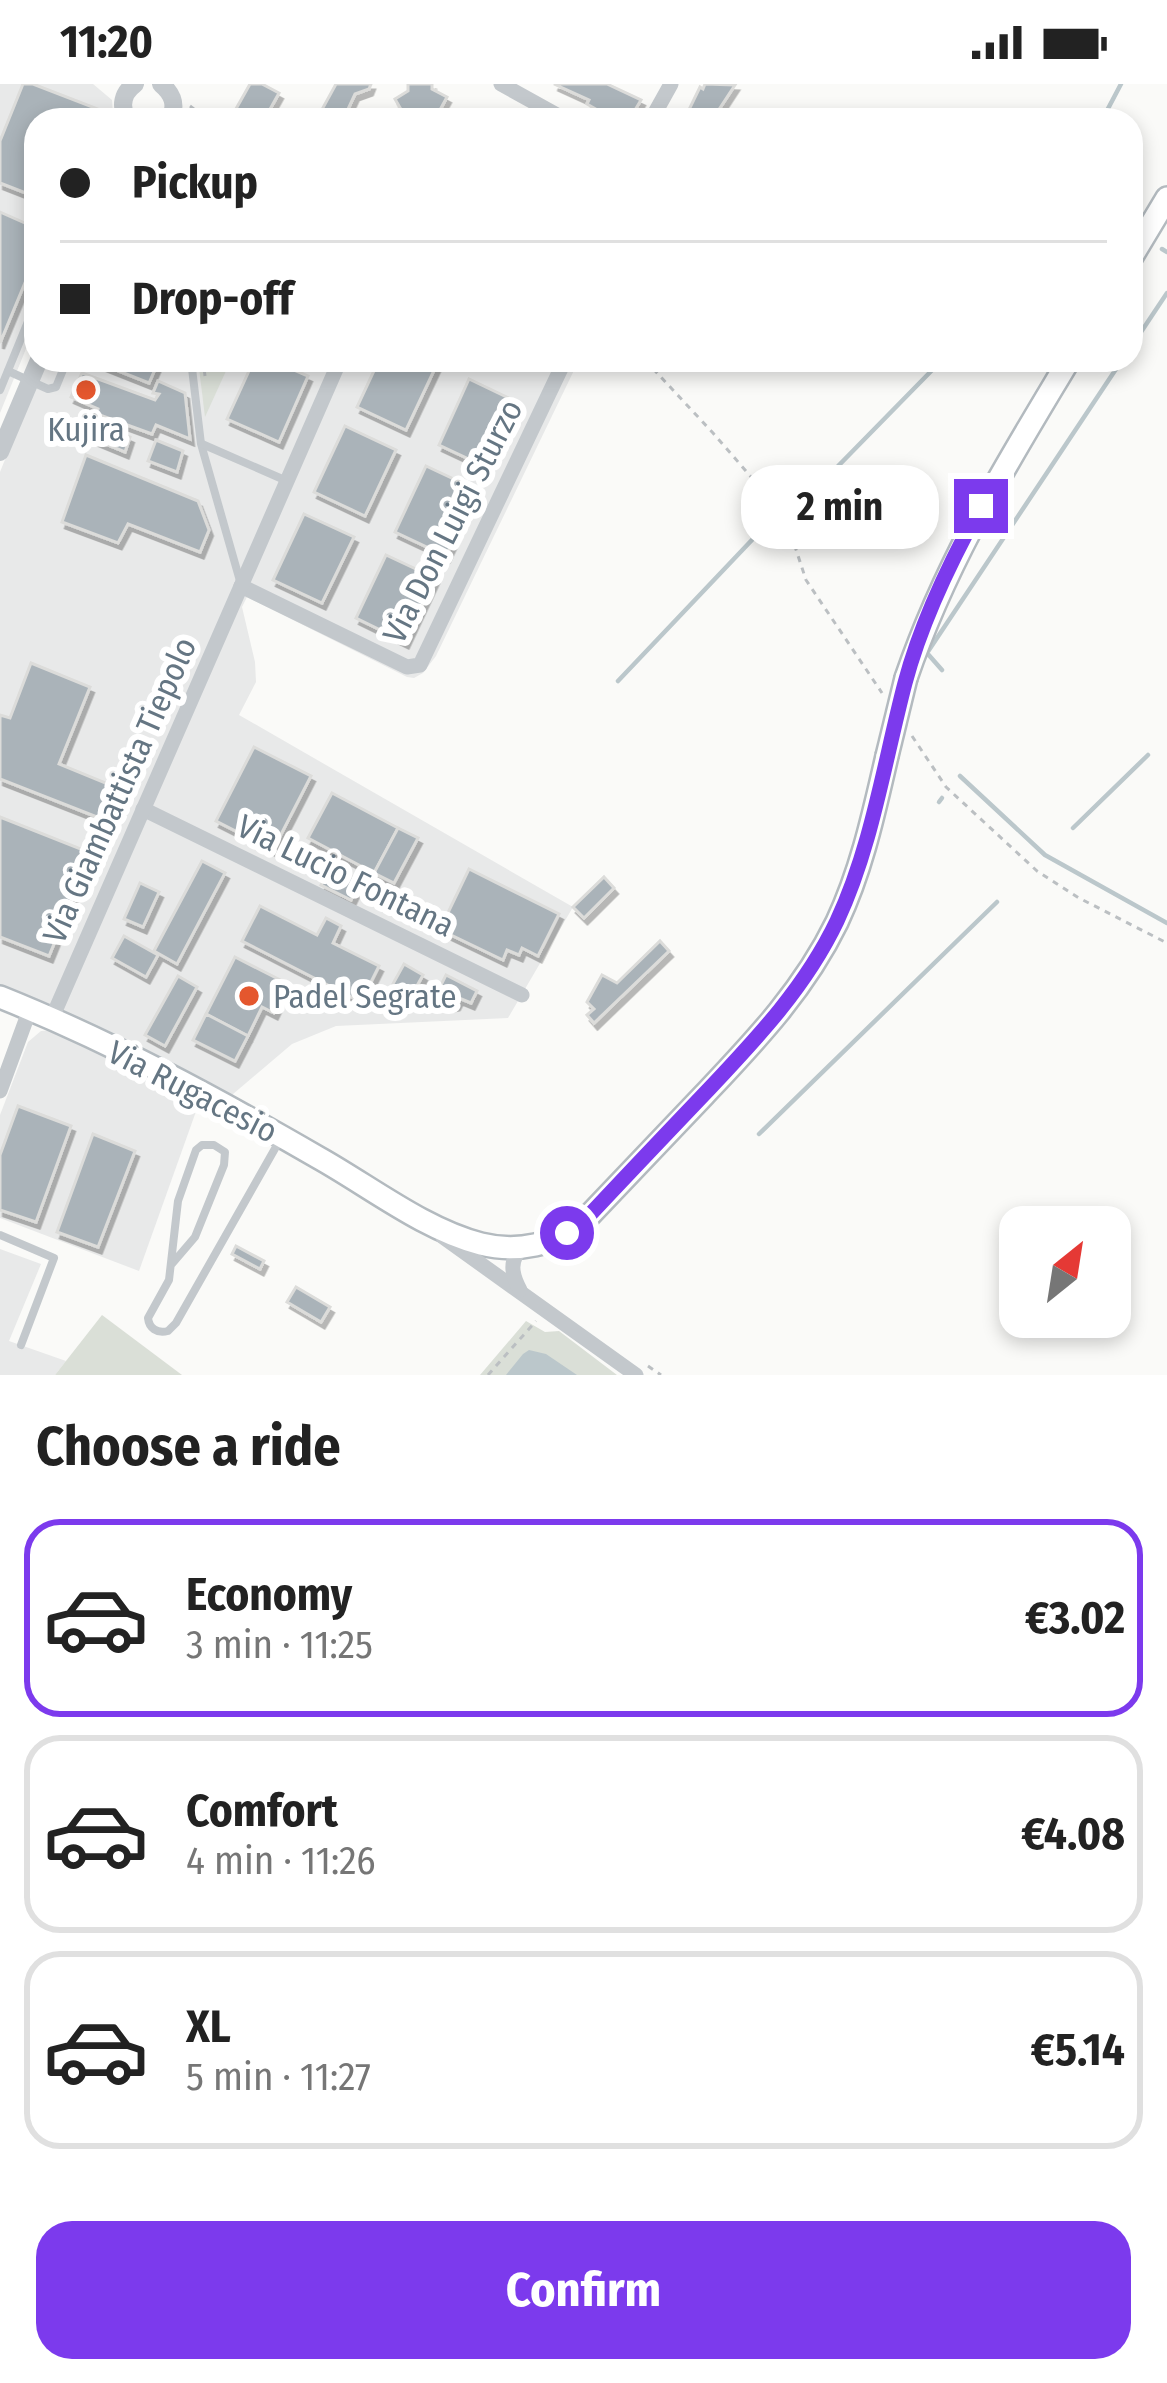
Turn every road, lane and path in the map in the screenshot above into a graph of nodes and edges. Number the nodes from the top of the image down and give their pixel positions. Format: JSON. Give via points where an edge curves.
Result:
{"nodes":[{"id":1,"x":501,"y":84,"type":"edge"},
{"id":2,"x":544,"y":108,"type":"edge"},
{"id":3,"x":1167,"y":198,"type":"edge"},
{"id":4,"x":1143,"y":237,"type":"edge"},
{"id":5,"x":24,"y":332,"type":"edge"},
{"id":6,"x":8,"y":371,"type":"junction"},
{"id":7,"x":34,"y":372,"type":"edge"},
{"id":8,"x":62,"y":372,"type":"edge"},
{"id":9,"x":192,"y":372,"type":"edge"},
{"id":10,"x":335,"y":372,"type":"edge"},
{"id":11,"x":560,"y":372,"type":"edge"},
{"id":12,"x":656,"y":372,"type":"edge"},
{"id":13,"x":1062,"y":372,"type":"edge"},
{"id":14,"x":30,"y":382,"type":"junction"},
{"id":15,"x":0,"y":390,"type":"edge"},
{"id":16,"x":200,"y":444,"type":"junction"},
{"id":17,"x":2,"y":450,"type":"edge"},
{"id":18,"x":287,"y":481,"type":"junction"},
{"id":19,"x":241,"y":586,"type":"junction"},
{"id":20,"x":826,"y":610,"type":"dead end"},
{"id":21,"x":946,"y":787,"type":"dead end"},
{"id":22,"x":143,"y":809,"type":"junction"},
{"id":23,"x":1167,"y":943,"type":"edge"},
{"id":24,"x":522,"y":995,"type":"dead end"},
{"id":25,"x":0,"y":997,"type":"edge"},
{"id":26,"x":41,"y":1014,"type":"junction"},
{"id":27,"x":0,"y":1091,"type":"edge"},
{"id":28,"x":282,"y":1137,"type":"junction"},
{"id":29,"x":381,"y":1194,"type":"junction"},
{"id":30,"x":0,"y":1235,"type":"edge"},
{"id":31,"x":518,"y":1252,"type":"junction"},
{"id":32,"x":171,"y":1265,"type":"junction"},
{"id":33,"x":526,"y":1296,"type":"junction"},
{"id":34,"x":545,"y":1310,"type":"junction"},
{"id":35,"x":21,"y":1345,"type":"dead end"},
{"id":36,"x":488,"y":1375,"type":"edge"},
{"id":37,"x":636,"y":1375,"type":"edge"}],
"edges":[{"from":1,"to":2,"type":"street"},
{"from":3,"to":4,"type":"main road"},
{"from":5,"to":6,"type":"lane"},
{"from":6,"to":14,"type":"lane"},
{"from":6,"to":15,"type":"lane"},
{"from":7,"to":14,"type":"street"},
{"from":8,"to":14,"type":"lane","via":[[56,387]]},
{"from":9,"to":16,"type":"lane"},
{"from":10,"to":18,"type":"street","name":"Via Giambattista Tiepolo"},
{"from":11,"to":19,"type":"street","name":"Via Don Luigi Sturzo","via":[[417,667]]},
{"from":12,"to":20,"type":"path","via":[[785,516],[806,580]]},
{"from":13,"to":31,"type":"main road","bridge":true,"via":[[932,608],[854,881],[792,998],[584,1221]]},
{"from":14,"to":17,"type":"street"},
{"from":16,"to":18,"type":"lane"},
{"from":16,"to":19,"type":"lane"},
{"from":18,"to":19,"type":"street","name":"Via Giambattista Tiepolo"},
{"from":19,"to":22,"type":"street","name":"Via Giambattista Tiepolo"},
{"from":21,"to":23,"type":"path","via":[[1037,872]]},
{"from":22,"to":24,"type":"street","name":"Via Lucio Fontana"},
{"from":22,"to":26,"type":"street","name":"Via Giambattista Tiepolo"},
{"from":25,"to":26,"type":"main road","name":"Via Rugacesio"},
{"from":26,"to":27,"type":"street","name":"Via Giambattista Tiepolo"},
{"from":26,"to":28,"type":"main road","name":"Via Rugacesio"},
{"from":28,"to":29,"type":"main road","name":"Via Rugacesio"},
{"from":28,"to":32,"type":"lane","via":[[176,1323],[157,1331],[148,1318]]},
{"from":29,"to":31,"type":"main road","name":"Via Rugacesio","via":[[467,1240]]},
{"from":29,"to":33,"type":"street"},
{"from":30,"to":35,"type":"lane","via":[[54,1258]]},
{"from":31,"to":33,"type":"street","via":[[512,1270]]},
{"from":32,"to":32,"type":"lane","via":[[195,1237],[224,1166],[225,1152],[214,1145],[196,1150],[178,1198]]},
{"from":33,"to":34,"type":"street"},
{"from":34,"to":36,"type":"path"},
{"from":34,"to":37,"type":"street"}]}
